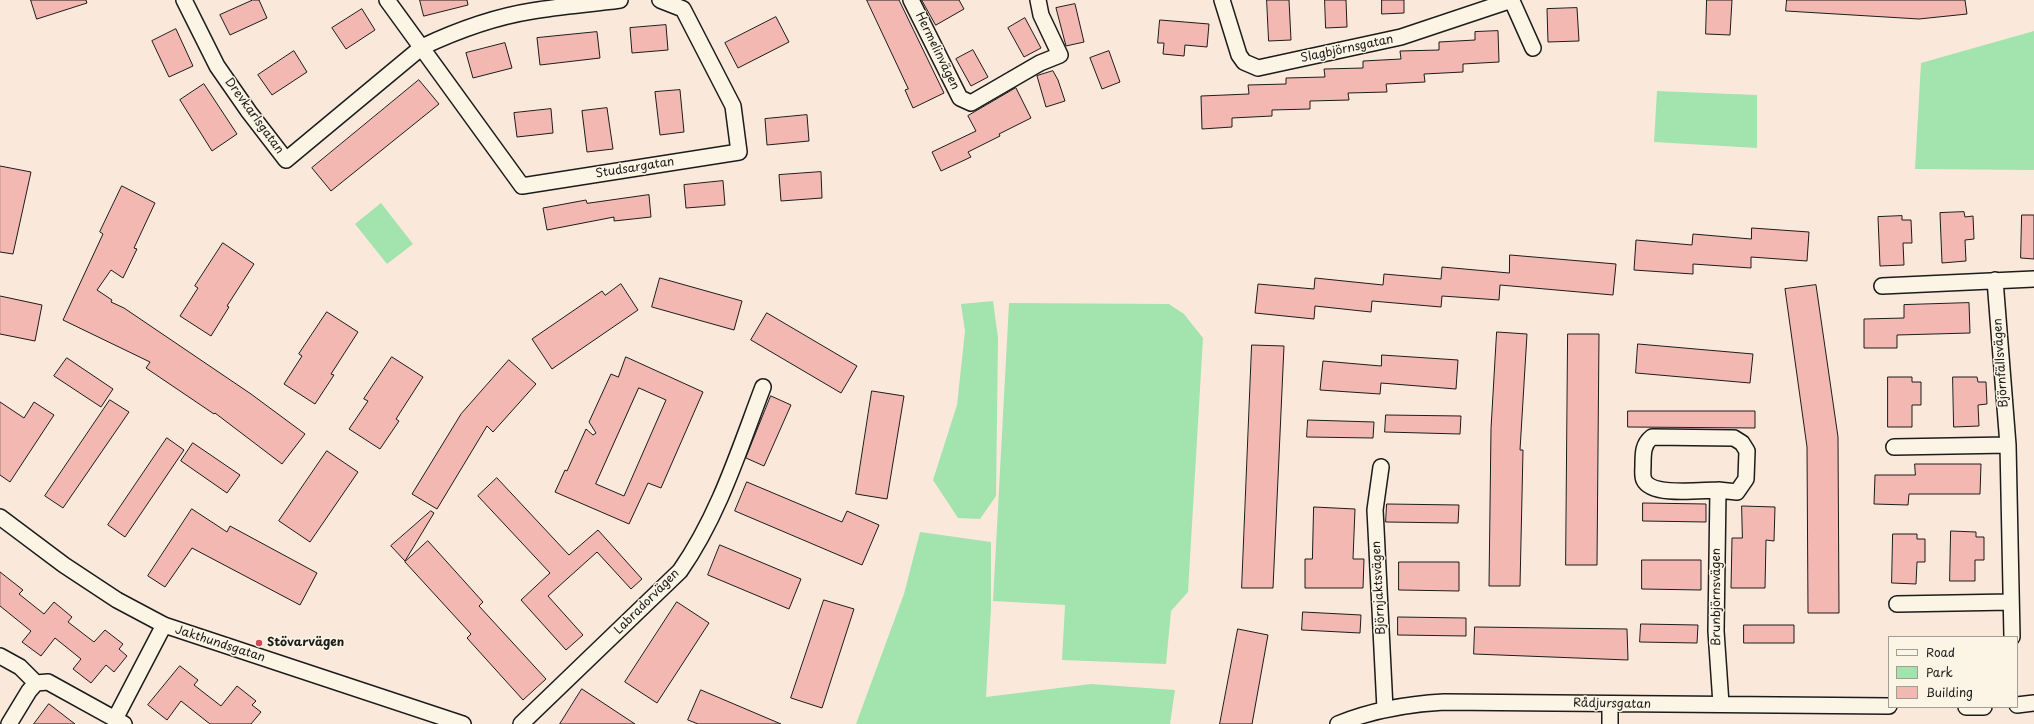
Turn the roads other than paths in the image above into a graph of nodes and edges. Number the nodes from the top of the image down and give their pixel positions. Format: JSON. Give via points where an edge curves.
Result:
{"nodes":[{"id":1,"x":184,"y":0,"type":"edge"},
{"id":2,"x":386,"y":0,"type":"edge"},
{"id":3,"x":620,"y":0,"type":"edge"},
{"id":4,"x":660,"y":0,"type":"edge"},
{"id":5,"x":911,"y":0,"type":"edge"},
{"id":6,"x":1038,"y":0,"type":"edge"},
{"id":7,"x":1222,"y":0,"type":"edge"},
{"id":8,"x":1512,"y":1,"type":"edge"},
{"id":9,"x":422,"y":47,"type":"junction"},
{"id":10,"x":1533,"y":48,"type":"dead end"},
{"id":11,"x":2034,"y":279,"type":"edge"},
{"id":12,"x":1995,"y":280,"type":"junction"},
{"id":13,"x":1882,"y":286,"type":"dead end"},
{"id":14,"x":763,"y":387,"type":"dead end"},
{"id":15,"x":2008,"y":445,"type":"junction"},
{"id":16,"x":1894,"y":447,"type":"dead end"},
{"id":17,"x":1381,"y":467,"type":"dead end"},
{"id":18,"x":1718,"y":490,"type":"junction"},
{"id":19,"x":0,"y":517,"type":"edge"},
{"id":20,"x":2011,"y":602,"type":"junction"},
{"id":21,"x":1897,"y":604,"type":"dead end"},
{"id":22,"x":164,"y":625,"type":"junction"},
{"id":23,"x":2012,"y":636,"type":"edge"},
{"id":24,"x":0,"y":656,"type":"edge"},
{"id":25,"x":36,"y":683,"type":"junction"},
{"id":26,"x":2034,"y":703,"type":"edge"},
{"id":27,"x":1610,"y":704,"type":"junction"},
{"id":28,"x":1721,"y":704,"type":"junction"},
{"id":29,"x":2018,"y":705,"type":"edge"},
{"id":30,"x":1888,"y":706,"type":"edge"},
{"id":31,"x":1385,"y":709,"type":"junction"},
{"id":32,"x":424,"y":718,"type":"edge"},
{"id":33,"x":119,"y":721,"type":"edge"},
{"id":34,"x":9,"y":724,"type":"edge"},
{"id":35,"x":464,"y":724,"type":"edge"},
{"id":36,"x":521,"y":724,"type":"edge"},
{"id":37,"x":1338,"y":724,"type":"edge"},
{"id":38,"x":1610,"y":724,"type":"edge"}],
"edges":[{"from":1,"to":9,"type":"street","name":"Drevkarlsgatan","via":[[217,66],[286,160]]},
{"from":2,"to":9,"type":"street","name":"Studsargatan"},
{"from":3,"to":9,"type":"street","via":[[531,11],[471,27]]},
{"from":4,"to":9,"type":"street","name":"Studsargatan","via":[[682,9],[733,106],[739,152],[522,186]]},
{"from":5,"to":6,"type":"street","name":"Hermelinvägen","via":[[960,98],[971,103],[1040,63],[1060,56],[1040,15]]},
{"from":7,"to":8,"type":"street","name":"Slagbjörnsgatan","via":[[1239,54],[1244,62],[1258,68],[1402,37]]},
{"from":8,"to":10,"type":"street","name":"Slagbjörnsgatan"},
{"from":11,"to":12,"type":"street"},
{"from":12,"to":13,"type":"street"},
{"from":12,"to":15,"type":"street","name":"Björnfällsvägen"},
{"from":14,"to":36,"type":"street","name":"Labradorvägen","via":[[718,504],[697,547],[680,571]]},
{"from":15,"to":16,"type":"street"},
{"from":15,"to":20,"type":"street","name":"Björnfällsvägen"},
{"from":17,"to":31,"type":"street","name":"Björnjaktsvägen","via":[[1375,510]]},
{"from":18,"to":18,"type":"street","via":[[1737,492],[1744,483],[1747,451],[1742,443],[1734,438],[1652,437],[1646,442],[1643,479],[1647,485],[1659,491]]},
{"from":18,"to":28,"type":"street","name":"Brunbjörnsvägen","via":[[1716,631]]},
{"from":19,"to":22,"type":"street","name":"Jakthundsgatan","via":[[64,565],[117,600]]},
{"from":20,"to":21,"type":"street"},
{"from":20,"to":23,"type":"street","name":"Björnfällsvägen"},
{"from":22,"to":32,"type":"street","name":"Jakthundsgatan"},
{"from":22,"to":33,"type":"street"},
{"from":24,"to":25,"type":"street","via":[[20,667]]},
{"from":25,"to":33,"type":"street","via":[[48,682]]},
{"from":25,"to":34,"type":"street"},
{"from":26,"to":29,"type":"street"},
{"from":27,"to":28,"type":"street","name":"Rådjursgatan"},
{"from":27,"to":31,"type":"street","name":"Rådjursgatan","via":[[1444,702]]},
{"from":27,"to":38,"type":"street"},
{"from":28,"to":30,"type":"street","name":"Rådjursgatan"},
{"from":31,"to":37,"type":"street","name":"Rådjursgatan"},
{"from":32,"to":35,"type":"street","name":"Jakthundsgatan"}]}
